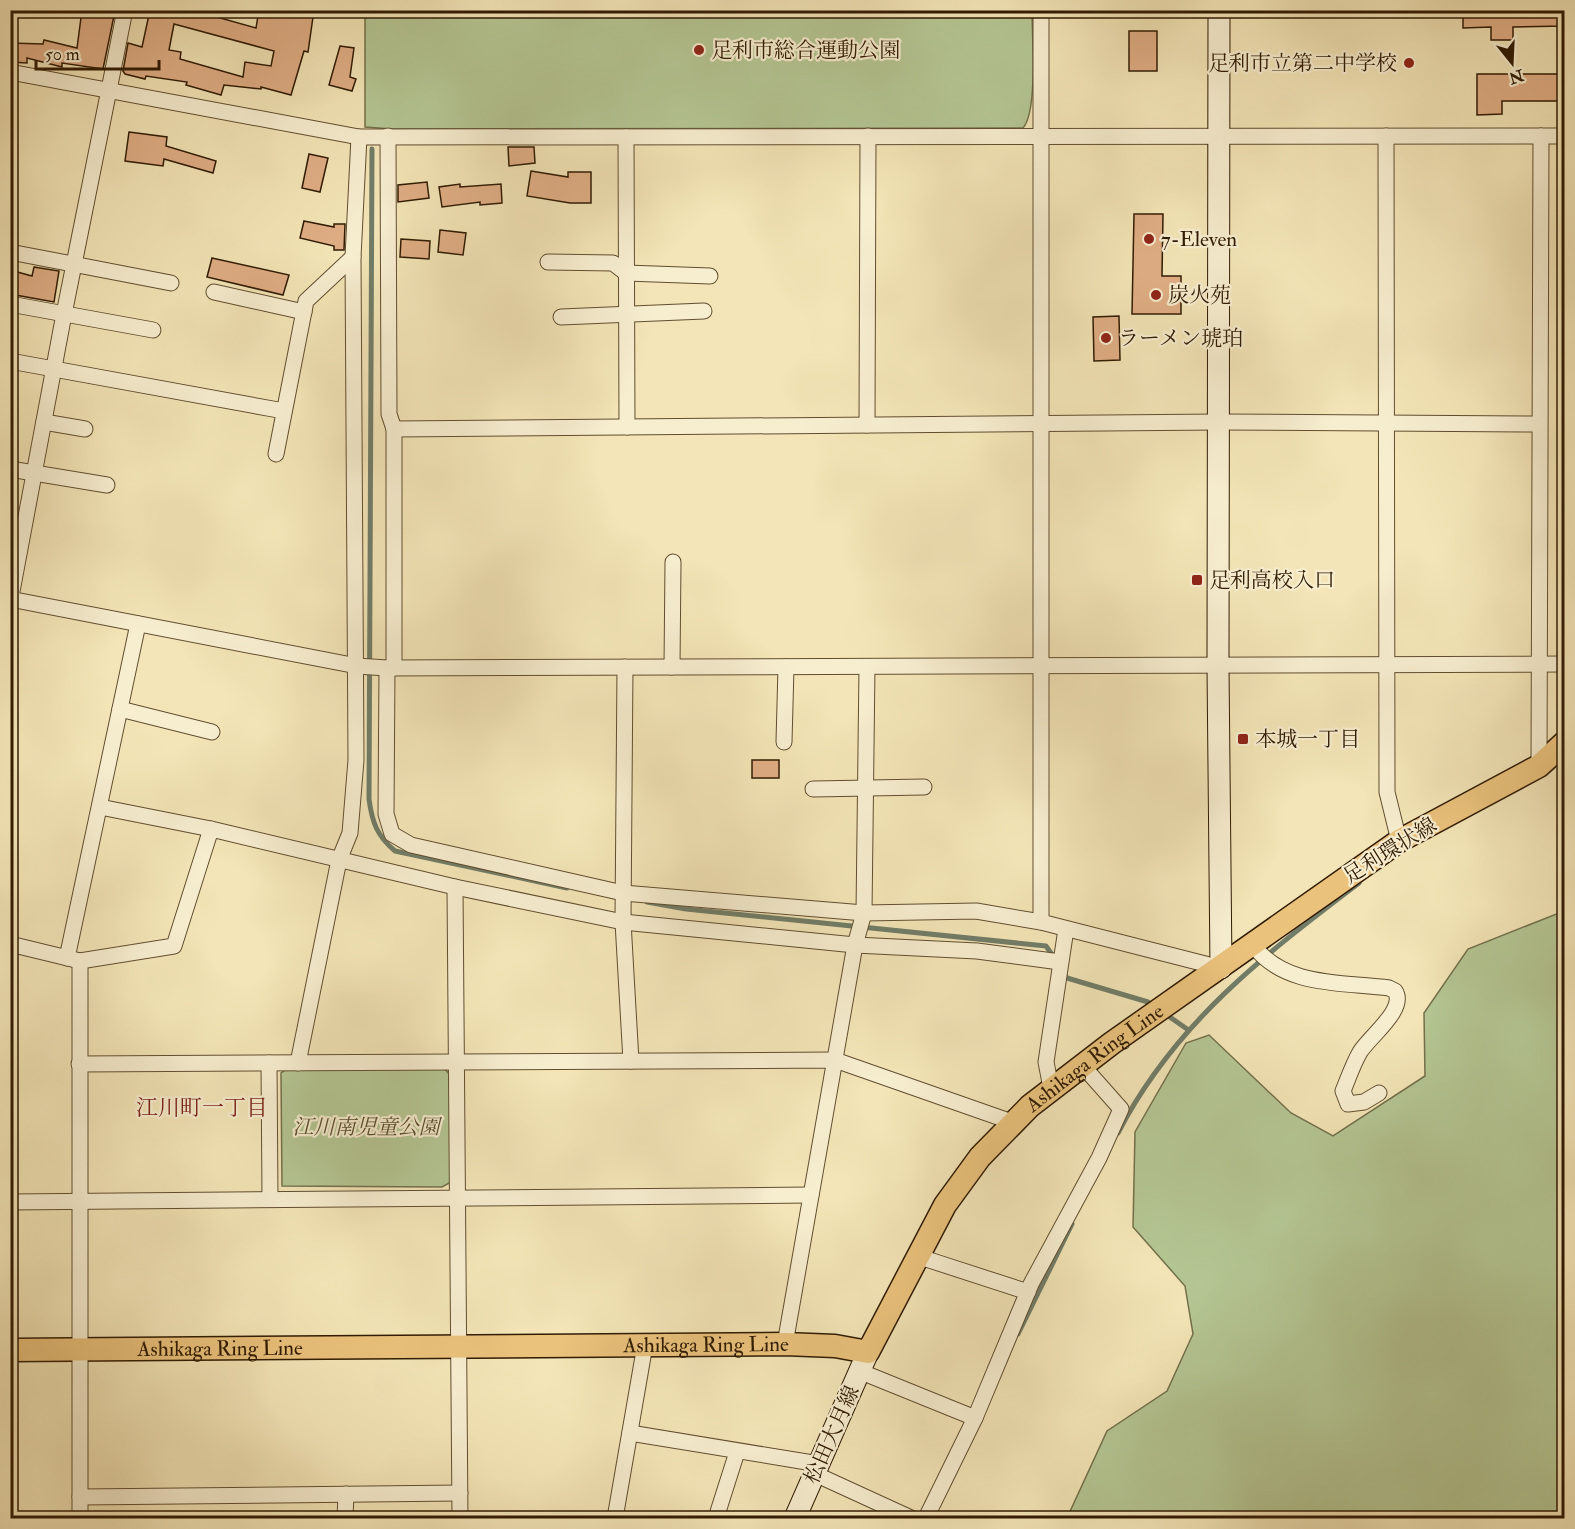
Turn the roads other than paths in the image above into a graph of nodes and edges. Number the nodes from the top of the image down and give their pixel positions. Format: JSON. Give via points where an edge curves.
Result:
{"nodes":[{"id":1,"x":125,"y":10,"type":"edge"},
{"id":2,"x":1041,"y":10,"type":"edge"},
{"id":3,"x":1219,"y":10,"type":"edge"},
{"id":4,"x":10,"y":72,"type":"edge"},
{"id":5,"x":110,"y":91,"type":"junction"},
{"id":6,"x":1042,"y":135,"type":"junction"},
{"id":7,"x":1386,"y":135,"type":"junction"},
{"id":8,"x":388,"y":136,"type":"junction"},
{"id":9,"x":626,"y":136,"type":"junction"},
{"id":10,"x":868,"y":136,"type":"junction"},
{"id":11,"x":1220,"y":136,"type":"junction"},
{"id":12,"x":1541,"y":136,"type":"junction"},
{"id":13,"x":1564,"y":136,"type":"edge"},
{"id":14,"x":359,"y":137,"type":"junction"},
{"id":15,"x":10,"y":252,"type":"edge"},
{"id":16,"x":353,"y":257,"type":"junction"},
{"id":17,"x":548,"y":261,"type":"dead end"},
{"id":18,"x":75,"y":263,"type":"junction"},
{"id":19,"x":626,"y":273,"type":"junction"},
{"id":20,"x":710,"y":276,"type":"dead end"},
{"id":21,"x":171,"y":283,"type":"dead end"},
{"id":22,"x":214,"y":292,"type":"dead end"},
{"id":23,"x":10,"y":304,"type":"edge"},
{"id":24,"x":704,"y":310,"type":"dead end"},
{"id":25,"x":304,"y":312,"type":"junction"},
{"id":26,"x":64,"y":314,"type":"junction"},
{"id":27,"x":626,"y":314,"type":"junction"},
{"id":28,"x":561,"y":317,"type":"dead end"},
{"id":29,"x":153,"y":330,"type":"dead end"},
{"id":30,"x":10,"y":361,"type":"edge"},
{"id":31,"x":54,"y":369,"type":"junction"},
{"id":32,"x":284,"y":411,"type":"junction"},
{"id":33,"x":44,"y":422,"type":"junction"},
{"id":34,"x":1219,"y":423,"type":"junction"},
{"id":35,"x":1042,"y":424,"type":"junction"},
{"id":36,"x":1387,"y":424,"type":"junction"},
{"id":37,"x":1539,"y":424,"type":"junction"},
{"id":38,"x":867,"y":425,"type":"junction"},
{"id":39,"x":627,"y":427,"type":"junction"},
{"id":40,"x":85,"y":429,"type":"dead end"},
{"id":41,"x":394,"y":429,"type":"junction"},
{"id":42,"x":276,"y":454,"type":"dead end"},
{"id":43,"x":10,"y":469,"type":"edge"},
{"id":44,"x":34,"y":473,"type":"junction"},
{"id":45,"x":107,"y":485,"type":"dead end"},
{"id":46,"x":673,"y":562,"type":"dead end"},
{"id":47,"x":11,"y":600,"type":"edge"},
{"id":48,"x":138,"y":624,"type":"junction"},
{"id":49,"x":1538,"y":664,"type":"junction"},
{"id":50,"x":1564,"y":664,"type":"edge"},
{"id":51,"x":1386,"y":665,"type":"junction"},
{"id":52,"x":357,"y":666,"type":"junction"},
{"id":53,"x":786,"y":667,"type":"junction"},
{"id":54,"x":867,"y":667,"type":"junction"},
{"id":55,"x":1042,"y":667,"type":"junction"},
{"id":56,"x":1218,"y":667,"type":"junction"},
{"id":57,"x":391,"y":668,"type":"junction"},
{"id":58,"x":625,"y":668,"type":"junction"},
{"id":59,"x":672,"y":668,"type":"junction"},
{"id":60,"x":120,"y":709,"type":"junction"},
{"id":61,"x":213,"y":732,"type":"dead end"},
{"id":62,"x":784,"y":742,"type":"dead end"},
{"id":63,"x":1564,"y":743,"type":"edge"},
{"id":64,"x":1539,"y":766,"type":"junction"},
{"id":65,"x":924,"y":787,"type":"dead end"},
{"id":66,"x":813,"y":789,"type":"dead end"},
{"id":67,"x":865,"y":790,"type":"junction"},
{"id":68,"x":100,"y":807,"type":"junction"},
{"id":69,"x":211,"y":828,"type":"junction"},
{"id":70,"x":1399,"y":841,"type":"junction"},
{"id":71,"x":339,"y":860,"type":"junction"},
{"id":72,"x":454,"y":887,"type":"junction"},
{"id":73,"x":623,"y":893,"type":"junction"},
{"id":74,"x":864,"y":912,"type":"junction"},
{"id":75,"x":623,"y":922,"type":"junction"},
{"id":76,"x":1041,"y":922,"type":"junction"},
{"id":77,"x":1066,"y":929,"type":"junction"},
{"id":78,"x":10,"y":944,"type":"edge"},
{"id":79,"x":855,"y":945,"type":"junction"},
{"id":80,"x":1259,"y":953,"type":"junction"},
{"id":81,"x":74,"y":960,"type":"junction"},
{"id":82,"x":1060,"y":962,"type":"junction"},
{"id":83,"x":1221,"y":968,"type":"junction"},
{"id":84,"x":835,"y":1060,"type":"junction"},
{"id":85,"x":631,"y":1061,"type":"junction"},
{"id":86,"x":456,"y":1062,"type":"junction"},
{"id":87,"x":269,"y":1063,"type":"junction"},
{"id":88,"x":298,"y":1063,"type":"junction"},
{"id":89,"x":79,"y":1064,"type":"junction"},
{"id":90,"x":1082,"y":1065,"type":"junction"},
{"id":91,"x":1051,"y":1088,"type":"junction"},
{"id":92,"x":1379,"y":1093,"type":"dead end"},
{"id":93,"x":1012,"y":1122,"type":"junction"},
{"id":94,"x":811,"y":1195,"type":"junction"},
{"id":95,"x":458,"y":1198,"type":"junction"},
{"id":96,"x":270,"y":1199,"type":"junction"},
{"id":97,"x":81,"y":1200,"type":"junction"},
{"id":98,"x":10,"y":1202,"type":"edge"},
{"id":99,"x":917,"y":1256,"type":"junction"},
{"id":100,"x":1028,"y":1292,"type":"junction"},
{"id":101,"x":785,"y":1344,"type":"junction"},
{"id":102,"x":458,"y":1345,"type":"junction"},
{"id":103,"x":645,"y":1345,"type":"junction"},
{"id":104,"x":82,"y":1349,"type":"junction"},
{"id":105,"x":10,"y":1350,"type":"edge"},
{"id":106,"x":864,"y":1361,"type":"junction"},
{"id":107,"x":975,"y":1418,"type":"junction"},
{"id":108,"x":630,"y":1433,"type":"junction"},
{"id":109,"x":737,"y":1452,"type":"junction"},
{"id":110,"x":817,"y":1469,"type":"junction"},
{"id":111,"x":459,"y":1493,"type":"junction"},
{"id":112,"x":346,"y":1494,"type":"junction"},
{"id":113,"x":80,"y":1497,"type":"junction"},
{"id":114,"x":80,"y":1518,"type":"edge"},
{"id":115,"x":345,"y":1518,"type":"edge"},
{"id":116,"x":460,"y":1518,"type":"edge"},
{"id":117,"x":615,"y":1518,"type":"edge"},
{"id":118,"x":716,"y":1518,"type":"edge"},
{"id":119,"x":795,"y":1518,"type":"edge"},
{"id":120,"x":911,"y":1518,"type":"edge"},
{"id":121,"x":926,"y":1518,"type":"edge"}],
"edges":[{"from":1,"to":5,"type":"street"},
{"from":2,"to":6,"type":"street"},
{"from":3,"to":11,"type":"street"},
{"from":4,"to":5,"type":"street"},
{"from":5,"to":14,"type":"street"},
{"from":5,"to":18,"type":"street"},
{"from":6,"to":10,"type":"street"},
{"from":6,"to":11,"type":"street"},
{"from":6,"to":35,"type":"street"},
{"from":7,"to":11,"type":"street"},
{"from":7,"to":12,"type":"street"},
{"from":7,"to":36,"type":"street"},
{"from":8,"to":9,"type":"street"},
{"from":8,"to":14,"type":"street"},
{"from":8,"to":41,"type":"street","via":[[389,414]]},
{"from":9,"to":10,"type":"street"},
{"from":9,"to":19,"type":"street"},
{"from":10,"to":38,"type":"street"},
{"from":11,"to":34,"type":"street"},
{"from":12,"to":13,"type":"street"},
{"from":12,"to":37,"type":"street"},
{"from":14,"to":16,"type":"street"},
{"from":15,"to":18,"type":"street"},
{"from":16,"to":25,"type":"street","via":[[306,301]]},
{"from":16,"to":52,"type":"street"},
{"from":17,"to":19,"type":"street","via":[[613,263]]},
{"from":18,"to":21,"type":"street"},
{"from":18,"to":26,"type":"street"},
{"from":19,"to":20,"type":"street"},
{"from":19,"to":27,"type":"street"},
{"from":22,"to":25,"type":"street"},
{"from":23,"to":26,"type":"street"},
{"from":24,"to":27,"type":"street"},
{"from":25,"to":32,"type":"street"},
{"from":26,"to":29,"type":"street"},
{"from":26,"to":31,"type":"street"},
{"from":27,"to":28,"type":"street"},
{"from":27,"to":39,"type":"street"},
{"from":30,"to":31,"type":"street"},
{"from":31,"to":32,"type":"street"},
{"from":31,"to":33,"type":"street"},
{"from":32,"to":42,"type":"street"},
{"from":33,"to":40,"type":"street"},
{"from":33,"to":44,"type":"street"},
{"from":34,"to":35,"type":"street"},
{"from":34,"to":36,"type":"street"},
{"from":34,"to":56,"type":"street"},
{"from":35,"to":38,"type":"street"},
{"from":35,"to":55,"type":"street"},
{"from":36,"to":37,"type":"street"},
{"from":36,"to":51,"type":"street"},
{"from":37,"to":49,"type":"street"},
{"from":38,"to":39,"type":"street"},
{"from":39,"to":41,"type":"street"},
{"from":41,"to":57,"type":"street"},
{"from":43,"to":44,"type":"street"},
{"from":44,"to":45,"type":"street"},
{"from":44,"to":47,"type":"street"},
{"from":46,"to":59,"type":"street"},
{"from":47,"to":48,"type":"street"},
{"from":48,"to":52,"type":"street"},
{"from":48,"to":60,"type":"street"},
{"from":49,"to":50,"type":"street"},
{"from":49,"to":51,"type":"street"},
{"from":49,"to":64,"type":"street"},
{"from":51,"to":56,"type":"street"},
{"from":51,"to":70,"type":"street","via":[[1387,792]]},
{"from":52,"to":57,"type":"street"},
{"from":52,"to":71,"type":"street","via":[[350,833]]},
{"from":53,"to":54,"type":"street"},
{"from":53,"to":59,"type":"street"},
{"from":53,"to":62,"type":"street"},
{"from":54,"to":55,"type":"street"},
{"from":54,"to":67,"type":"street"},
{"from":55,"to":56,"type":"street"},
{"from":55,"to":76,"type":"street"},
{"from":56,"to":83,"type":"street"},
{"from":57,"to":58,"type":"street"},
{"from":57,"to":73,"type":"street","via":[[386,814],[392,834],[432,852]]},
{"from":58,"to":59,"type":"street"},
{"from":58,"to":73,"type":"street"},
{"from":60,"to":61,"type":"street"},
{"from":60,"to":68,"type":"street"},
{"from":63,"to":64,"type":"main road","name":"足利環状線"},
{"from":64,"to":70,"type":"main road","name":"足利環状線"},
{"from":65,"to":67,"type":"street"},
{"from":66,"to":67,"type":"street"},
{"from":67,"to":74,"type":"street"},
{"from":68,"to":69,"type":"street"},
{"from":68,"to":81,"type":"street"},
{"from":69,"to":71,"type":"street"},
{"from":69,"to":81,"type":"street","via":[[174,946]]},
{"from":70,"to":80,"type":"main road","name":"足利環状線"},
{"from":71,"to":72,"type":"street"},
{"from":71,"to":88,"type":"street"},
{"from":72,"to":75,"type":"street"},
{"from":72,"to":86,"type":"street"},
{"from":73,"to":74,"type":"street"},
{"from":73,"to":75,"type":"street"},
{"from":74,"to":76,"type":"street","via":[[976,911]]},
{"from":74,"to":79,"type":"street"},
{"from":75,"to":79,"type":"street"},
{"from":75,"to":85,"type":"street"},
{"from":76,"to":77,"type":"street"},
{"from":77,"to":82,"type":"street"},
{"from":77,"to":83,"type":"street"},
{"from":78,"to":81,"type":"street"},
{"from":79,"to":82,"type":"street","via":[[977,951]]},
{"from":79,"to":84,"type":"street"},
{"from":80,"to":83,"type":"main road","name":"足利環状線"},
{"from":80,"to":92,"type":"street","via":[[1299,978],[1395,991],[1399,999],[1395,1010],[1360,1052],[1342,1091],[1348,1104],[1364,1102]]},
{"from":81,"to":89,"type":"street"},
{"from":82,"to":91,"type":"street","via":[[1046,1062]]},
{"from":83,"to":90,"type":"main road","name":"Ashikaga Ring Line"},
{"from":84,"to":85,"type":"street"},
{"from":84,"to":93,"type":"street"},
{"from":84,"to":94,"type":"street"},
{"from":85,"to":86,"type":"street"},
{"from":86,"to":88,"type":"street"},
{"from":86,"to":95,"type":"street"},
{"from":87,"to":88,"type":"street"},
{"from":87,"to":89,"type":"street"},
{"from":87,"to":96,"type":"street"},
{"from":89,"to":97,"type":"street"},
{"from":90,"to":91,"type":"main road","name":"Ashikaga Ring Line"},
{"from":90,"to":100,"type":"street","via":[[1121,1109],[1100,1158]]},
{"from":91,"to":93,"type":"main road","name":"Ashikaga Ring Line"},
{"from":93,"to":99,"type":"main road","name":"Ashikaga Ring Line","via":[[945,1205]]},
{"from":94,"to":95,"type":"street"},
{"from":94,"to":101,"type":"street"},
{"from":95,"to":96,"type":"street"},
{"from":95,"to":102,"type":"street"},
{"from":96,"to":97,"type":"street"},
{"from":97,"to":98,"type":"street"},
{"from":97,"to":104,"type":"street"},
{"from":99,"to":100,"type":"street"},
{"from":99,"to":106,"type":"main road","name":"Ashikaga Ring Line"},
{"from":100,"to":107,"type":"street"},
{"from":101,"to":103,"type":"main road","name":"Ashikaga Ring Line"},
{"from":101,"to":106,"type":"main road","name":"Ashikaga Ring Line","via":[[835,1346]]},
{"from":102,"to":103,"type":"main road","name":"Ashikaga Ring Line"},
{"from":102,"to":104,"type":"main road","name":"Ashikaga Ring Line"},
{"from":102,"to":111,"type":"street"},
{"from":103,"to":108,"type":"street"},
{"from":104,"to":105,"type":"main road","name":"Ashikaga Ring Line"},
{"from":104,"to":113,"type":"street"},
{"from":106,"to":107,"type":"street"},
{"from":106,"to":110,"type":"street","name":"松田大月線"},
{"from":107,"to":121,"type":"street"},
{"from":108,"to":109,"type":"street"},
{"from":108,"to":117,"type":"street"},
{"from":109,"to":110,"type":"street"},
{"from":109,"to":118,"type":"street"},
{"from":110,"to":119,"type":"street","name":"松田大月線"},
{"from":110,"to":120,"type":"street"},
{"from":111,"to":112,"type":"street"},
{"from":111,"to":116,"type":"street"},
{"from":112,"to":113,"type":"street"},
{"from":112,"to":115,"type":"street"},
{"from":113,"to":114,"type":"street"}]}
